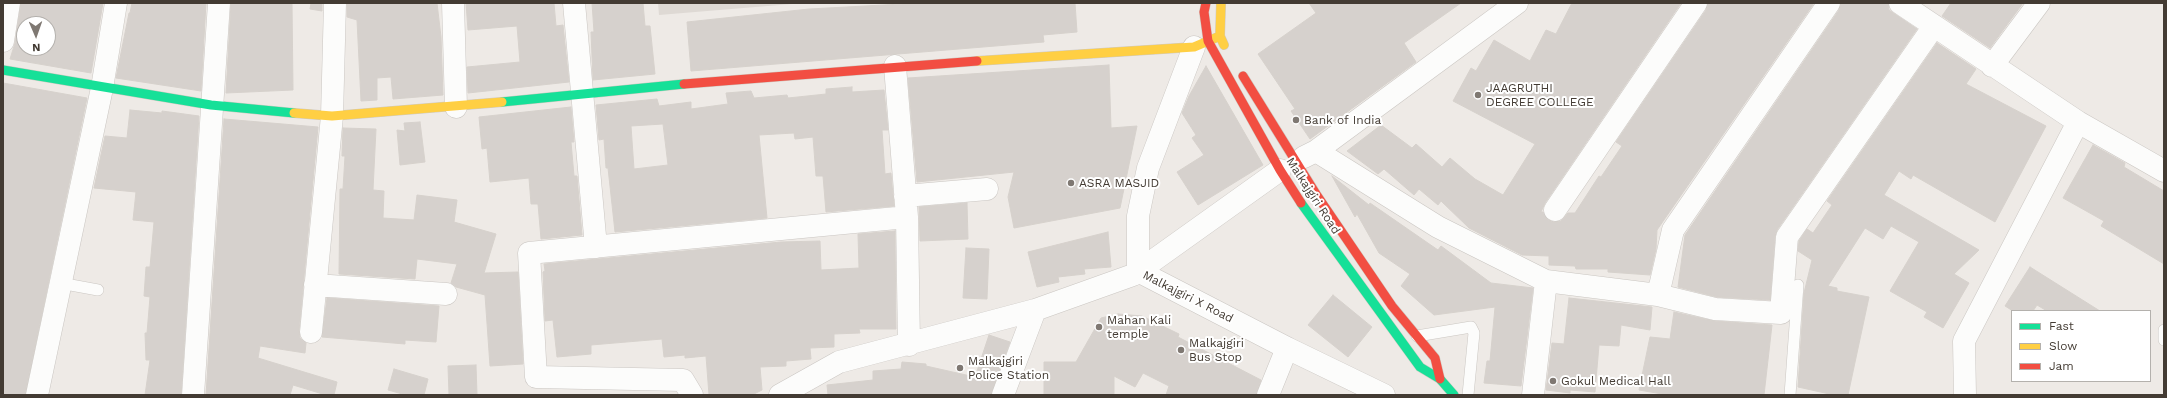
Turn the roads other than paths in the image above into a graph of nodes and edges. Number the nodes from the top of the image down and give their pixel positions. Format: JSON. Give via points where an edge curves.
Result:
{"nodes":[{"id":1,"x":9,"y":3,"type":"edge"},
{"id":2,"x":116,"y":3,"type":"edge"},
{"id":3,"x":219,"y":3,"type":"edge"},
{"id":4,"x":336,"y":3,"type":"edge"},
{"id":5,"x":454,"y":3,"type":"edge"},
{"id":6,"x":574,"y":3,"type":"edge"},
{"id":7,"x":1206,"y":3,"type":"edge"},
{"id":8,"x":1221,"y":3,"type":"edge"},
{"id":9,"x":1517,"y":3,"type":"edge"},
{"id":10,"x":1696,"y":3,"type":"edge"},
{"id":11,"x":1829,"y":3,"type":"edge"},
{"id":12,"x":1900,"y":3,"type":"edge"},
{"id":13,"x":2039,"y":3,"type":"edge"},
{"id":14,"x":1934,"y":26,"type":"junction"},
{"id":15,"x":1220,"y":36,"type":"junction"},
{"id":16,"x":3,"y":41,"type":"edge"},
{"id":17,"x":1201,"y":44,"type":"junction"},
{"id":18,"x":1230,"y":54,"type":"dead end"},
{"id":19,"x":895,"y":66,"type":"junction"},
{"id":20,"x":1992,"y":66,"type":"junction"},
{"id":21,"x":1238,"y":68,"type":"dead end"},
{"id":22,"x":3,"y":70,"type":"edge"},
{"id":23,"x":102,"y":88,"type":"junction"},
{"id":24,"x":584,"y":93,"type":"junction"},
{"id":25,"x":211,"y":105,"type":"junction"},
{"id":26,"x":456,"y":107,"type":"junction"},
{"id":27,"x":332,"y":116,"type":"junction"},
{"id":28,"x":2078,"y":122,"type":"junction"},
{"id":29,"x":1316,"y":151,"type":"junction"},
{"id":30,"x":1289,"y":165,"type":"junction"},
{"id":31,"x":2164,"y":171,"type":"edge"},
{"id":32,"x":987,"y":188,"type":"dead end"},
{"id":33,"x":906,"y":206,"type":"junction"},
{"id":34,"x":1555,"y":210,"type":"dead end"},
{"id":35,"x":596,"y":247,"type":"junction"},
{"id":36,"x":1138,"y":271,"type":"junction"},
{"id":37,"x":1546,"y":282,"type":"junction"},
{"id":38,"x":60,"y":283,"type":"junction"},
{"id":39,"x":314,"y":285,"type":"junction"},
{"id":40,"x":1798,"y":285,"type":"dead end"},
{"id":41,"x":98,"y":290,"type":"dead end"},
{"id":42,"x":446,"y":294,"type":"dead end"},
{"id":43,"x":1658,"y":295,"type":"junction"},
{"id":44,"x":1035,"y":310,"type":"junction"},
{"id":45,"x":2164,"y":330,"type":"edge"},
{"id":46,"x":311,"y":332,"type":"dead end"},
{"id":47,"x":1417,"y":336,"type":"junction"},
{"id":48,"x":2164,"y":340,"type":"edge"},
{"id":49,"x":909,"y":345,"type":"junction"},
{"id":50,"x":1287,"y":348,"type":"junction"},
{"id":51,"x":1440,"y":379,"type":"junction"},
{"id":52,"x":37,"y":395,"type":"edge"},
{"id":53,"x":193,"y":395,"type":"edge"},
{"id":54,"x":692,"y":395,"type":"edge"},
{"id":55,"x":780,"y":395,"type":"edge"},
{"id":56,"x":1003,"y":395,"type":"edge"},
{"id":57,"x":1268,"y":395,"type":"edge"},
{"id":58,"x":1384,"y":395,"type":"edge"},
{"id":59,"x":1454,"y":395,"type":"edge"},
{"id":60,"x":1468,"y":395,"type":"edge"},
{"id":61,"x":1533,"y":395,"type":"edge"},
{"id":62,"x":1790,"y":395,"type":"edge"},
{"id":63,"x":1965,"y":395,"type":"edge"}],
"edges":[{"from":1,"to":16,"type":"street"},
{"from":2,"to":23,"type":"street"},
{"from":3,"to":25,"type":"street"},
{"from":4,"to":27,"type":"street"},
{"from":5,"to":26,"type":"street"},
{"from":6,"to":24,"type":"street"},
{"from":7,"to":17,"type":"street","name":"Malkajgiri Road"},
{"from":8,"to":15,"type":"street"},
{"from":9,"to":29,"type":"street"},
{"from":10,"to":34,"type":"street"},
{"from":11,"to":43,"type":"street","via":[[1673,230]]},
{"from":12,"to":14,"type":"street"},
{"from":13,"to":20,"type":"street"},
{"from":14,"to":20,"type":"street"},
{"from":14,"to":43,"type":"street","via":[[1787,237],[1781,313],[1715,309]]},
{"from":15,"to":17,"type":"street"},
{"from":15,"to":18,"type":"street"},
{"from":17,"to":19,"type":"street"},
{"from":17,"to":30,"type":"street","name":"Malkajgiri Road"},
{"from":17,"to":36,"type":"street","name":"Malkajgiri X Road","via":[[1148,168],[1138,216]]},
{"from":19,"to":24,"type":"street"},
{"from":19,"to":33,"type":"street"},
{"from":20,"to":28,"type":"street"},
{"from":21,"to":30,"type":"street","name":"Malkajgiri Road"},
{"from":22,"to":23,"type":"street"},
{"from":23,"to":25,"type":"street"},
{"from":23,"to":38,"type":"street"},
{"from":24,"to":26,"type":"street"},
{"from":24,"to":35,"type":"street"},
{"from":25,"to":27,"type":"street"},
{"from":25,"to":53,"type":"street"},
{"from":26,"to":27,"type":"street"},
{"from":27,"to":39,"type":"street"},
{"from":28,"to":31,"type":"street"},
{"from":28,"to":63,"type":"street","via":[[1964,341]]},
{"from":29,"to":30,"type":"street"},
{"from":29,"to":37,"type":"street","via":[[1438,228]]},
{"from":30,"to":36,"type":"street"},
{"from":30,"to":47,"type":"street","name":"Malkajgiri Road","via":[[1316,194],[1392,306]]},
{"from":30,"to":51,"type":"street","name":"Malkajgiri Road","via":[[1316,224],[1420,367]]},
{"from":32,"to":33,"type":"street"},
{"from":33,"to":35,"type":"street"},
{"from":33,"to":49,"type":"street"},
{"from":35,"to":54,"type":"street","via":[[529,253],[536,378],[683,380]]},
{"from":36,"to":44,"type":"street","via":[[1134,275]]},
{"from":36,"to":50,"type":"street","name":"Malkajgiri X Road"},
{"from":37,"to":43,"type":"street"},
{"from":37,"to":61,"type":"street"},
{"from":38,"to":41,"type":"lane"},
{"from":38,"to":52,"type":"street"},
{"from":39,"to":42,"type":"street"},
{"from":39,"to":46,"type":"street"},
{"from":40,"to":62,"type":"lane"},
{"from":44,"to":49,"type":"street"},
{"from":44,"to":56,"type":"street"},
{"from":45,"to":48,"type":"lane"},
{"from":47,"to":51,"type":"street","name":"Malkajgiri Road","via":[[1435,358]]},
{"from":47,"to":60,"type":"lane","via":[[1471,327],[1474,333]]},
{"from":49,"to":55,"type":"street","via":[[839,362]]},
{"from":50,"to":57,"type":"street"},
{"from":50,"to":58,"type":"street","name":"Malkajgiri X Road"},
{"from":51,"to":59,"type":"street","name":"Malkajgiri Road"}]}
